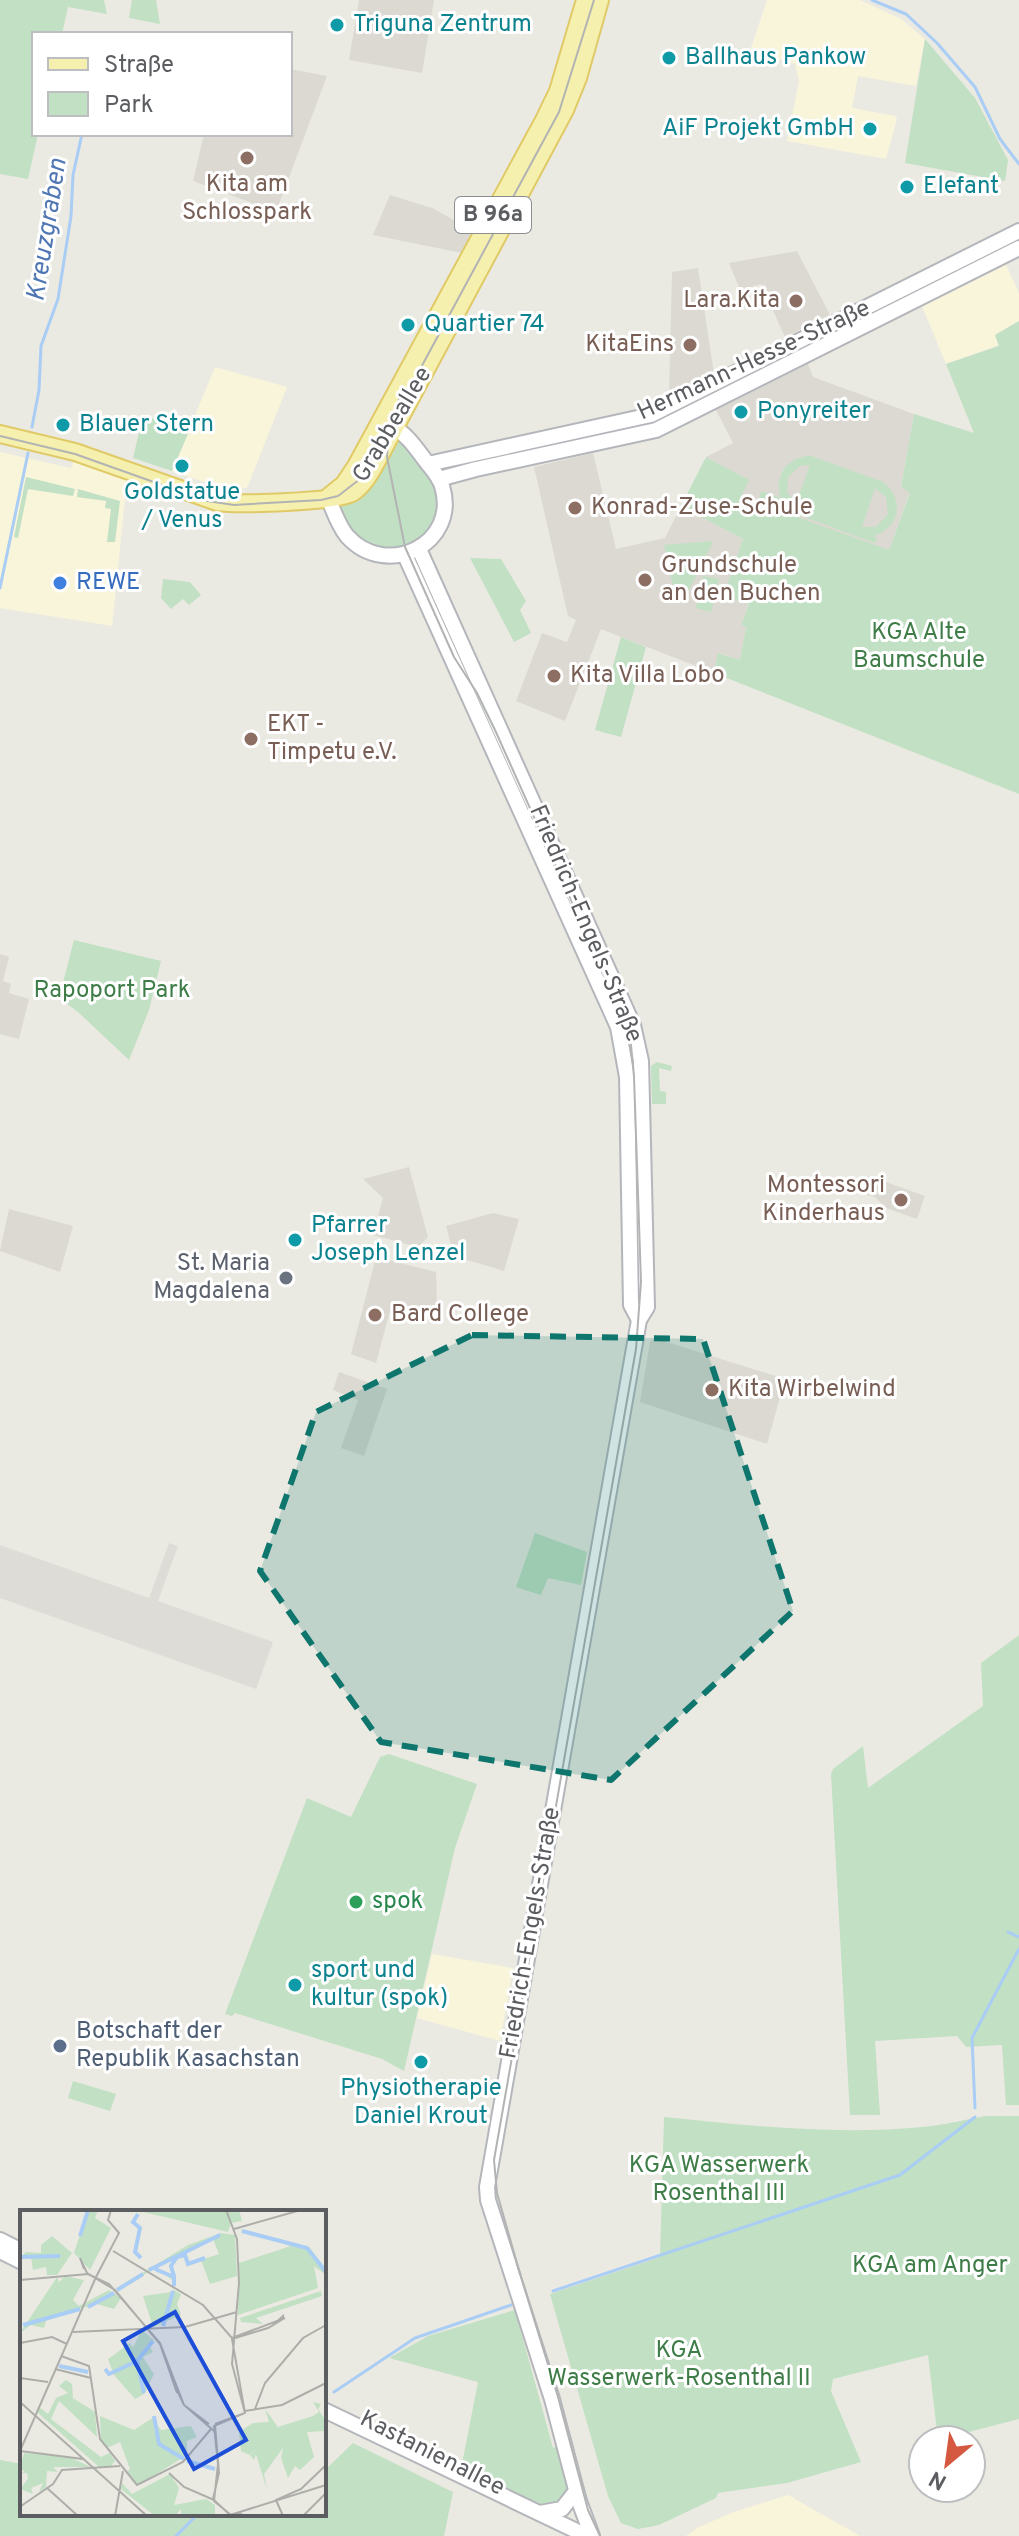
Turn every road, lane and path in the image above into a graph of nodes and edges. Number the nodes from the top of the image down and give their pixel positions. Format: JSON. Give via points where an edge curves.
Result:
{"nodes":[{"id":1,"x":585,"y":0,"type":"edge"},
{"id":2,"x":600,"y":0,"type":"edge"},
{"id":3,"x":1019,"y":231,"type":"edge"},
{"id":4,"x":1019,"y":248,"type":"edge"},
{"id":5,"x":388,"y":425,"type":"junction"},
{"id":6,"x":0,"y":434,"type":"edge"},
{"id":7,"x":428,"y":464,"type":"junction"},
{"id":8,"x":439,"y":479,"type":"junction"},
{"id":9,"x":328,"y":497,"type":"junction"},
{"id":10,"x":412,"y":552,"type":"junction"},
{"id":11,"x":0,"y":2240,"type":"edge"},
{"id":12,"x":20,"y":2250,"type":"edge"},
{"id":13,"x":0,"y":2251,"type":"edge"},
{"id":14,"x":20,"y":2261,"type":"edge"},
{"id":15,"x":326,"y":2400,"type":"edge"},
{"id":16,"x":326,"y":2411,"type":"edge"},
{"id":17,"x":576,"y":2491,"type":"junction"},
{"id":18,"x":539,"y":2513,"type":"junction"},
{"id":19,"x":589,"y":2536,"type":"edge"}],
"edges":[{"from":1,"to":5,"type":"main road","name":"Grabbeallee","number":"B 96a","via":[[554,100]]},
{"from":2,"to":5,"type":"main road","name":"Grabbeallee","number":"B 96a","via":[[565,110]]},
{"from":3,"to":7,"type":"main road","name":"Hermann-Hesse-Straße","via":[[651,415]]},
{"from":4,"to":8,"type":"main road","name":"Hermann-Hesse-Straße","via":[[656,430]]},
{"from":5,"to":7,"type":"main road","via":[[405,434]]},
{"from":5,"to":9,"type":"main road","name":"Grabbeallee","via":[[373,469],[361,485],[348,494]]},
{"from":6,"to":9,"type":"main road","via":[[75,452],[217,502]]},
{"from":7,"to":8,"type":"main road"},
{"from":8,"to":10,"type":"main road","via":[[442,518],[434,534]]},
{"from":9,"to":10,"type":"main road","via":[[344,532],[359,546],[377,554]]},
{"from":10,"to":17,"type":"main road","name":"Friedrich-Engels-Straße","via":[[618,1027],[627,1077],[631,1305],[639,1320],[487,2187]]},
{"from":11,"to":12,"type":"main road"},
{"from":13,"to":14,"type":"main road"},
{"from":15,"to":18,"type":"main road","name":"Kastanienallee","via":[[475,2474]]},
{"from":16,"to":18,"type":"main road","name":"Kastanienallee"},
{"from":17,"to":18,"type":"main road","via":[[562,2509]]},
{"from":17,"to":19,"type":"main road","name":"Friedrich-Engels-Straße"},
{"from":18,"to":19,"type":"main road","name":"Kastanienallee"}]}
